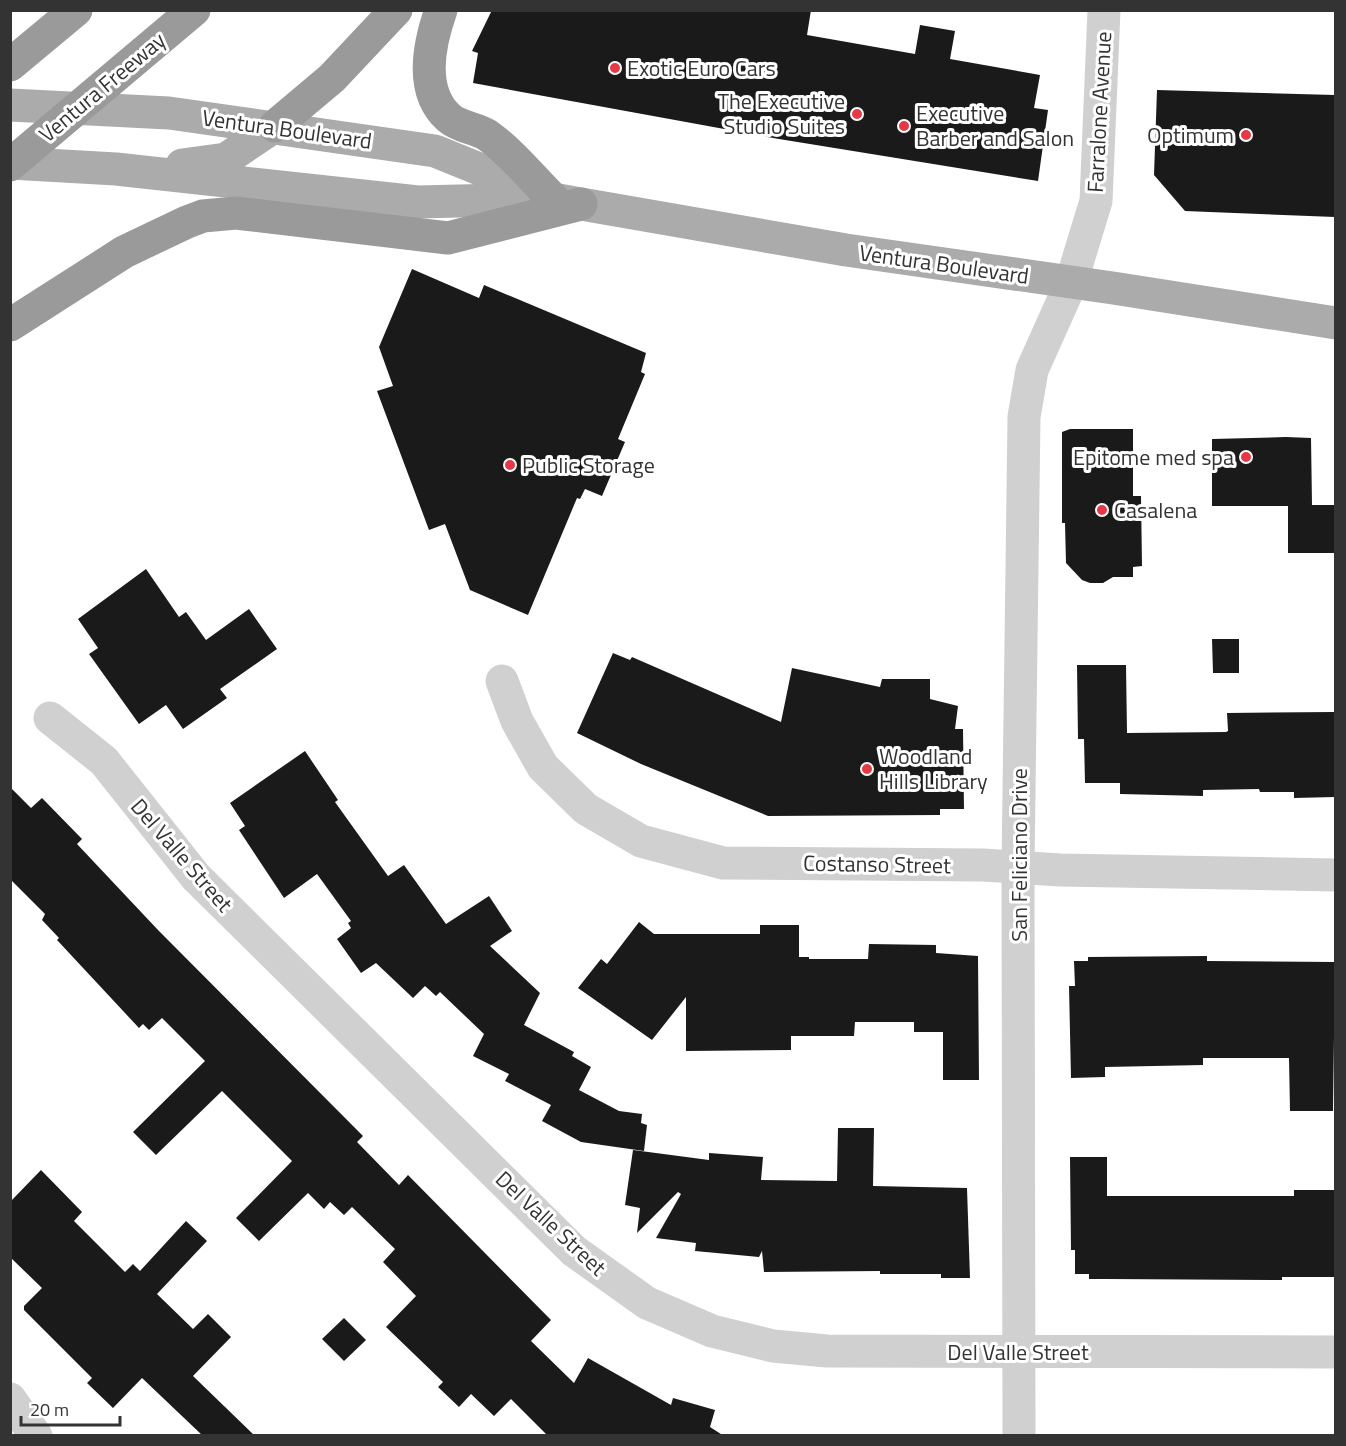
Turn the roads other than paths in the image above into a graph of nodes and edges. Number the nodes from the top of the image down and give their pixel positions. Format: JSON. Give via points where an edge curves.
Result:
{"nodes":[{"id":1,"x":76,"y":10,"type":"edge"},
{"id":2,"x":194,"y":10,"type":"edge"},
{"id":3,"x":396,"y":10,"type":"edge"},
{"id":4,"x":441,"y":10,"type":"edge"},
{"id":5,"x":1104,"y":10,"type":"edge"},
{"id":6,"x":21,"y":56,"type":"edge"},
{"id":7,"x":10,"y":105,"type":"edge"},
{"id":8,"x":275,"y":126,"type":"junction"},
{"id":9,"x":10,"y":164,"type":"edge"},
{"id":10,"x":116,"y":169,"type":"junction"},
{"id":11,"x":567,"y":201,"type":"junction"},
{"id":12,"x":1071,"y":283,"type":"junction"},
{"id":13,"x":1335,"y":323,"type":"edge"},
{"id":14,"x":10,"y":325,"type":"edge"},
{"id":15,"x":502,"y":681,"type":"dead end"},
{"id":16,"x":50,"y":718,"type":"dead end"},
{"id":17,"x":1018,"y":867,"type":"junction"},
{"id":18,"x":1335,"y":875,"type":"edge"},
{"id":19,"x":1019,"y":1352,"type":"junction"},
{"id":20,"x":1335,"y":1352,"type":"edge"},
{"id":21,"x":10,"y":1399,"type":"edge"},
{"id":22,"x":36,"y":1436,"type":"edge"},
{"id":23,"x":1019,"y":1436,"type":"edge"}],
"edges":[{"from":1,"to":6,"type":"highway"},
{"from":2,"to":9,"type":"highway","name":"Ventura Freeway"},
{"from":3,"to":8,"type":"highway","via":[[332,78]]},
{"from":4,"to":11,"type":"highway","via":[[430,61],[434,99],[450,119],[487,135]]},
{"from":5,"to":12,"type":"street","name":"Farralone Avenue","via":[[1096,201]]},
{"from":7,"to":8,"type":"main road","name":"Ventura Boulevard","via":[[169,113]]},
{"from":8,"to":10,"type":"main road","via":[[226,159]]},
{"from":8,"to":11,"type":"main road","name":"Ventura Boulevard","via":[[435,151]]},
{"from":9,"to":10,"type":"main road","name":"Ventura Boulevard"},
{"from":10,"to":11,"type":"main road","name":"Ventura Boulevard","via":[[418,202]]},
{"from":11,"to":12,"type":"main road","name":"Ventura Boulevard","via":[[846,250]]},
{"from":11,"to":14,"type":"highway","via":[[448,238],[236,213],[203,216],[124,252]]},
{"from":12,"to":13,"type":"main road","name":"Ventura Boulevard"},
{"from":12,"to":17,"type":"street","name":"San Feliciano Drive","via":[[1032,370],[1024,417]]},
{"from":15,"to":17,"type":"street","name":"Costanso Street","via":[[517,721],[543,767],[586,809],[641,841],[723,863]]},
{"from":16,"to":19,"type":"street","name":"Del Valle Street","via":[[104,761],[196,877],[574,1251],[647,1303],[712,1331],[773,1346],[827,1351]]},
{"from":17,"to":18,"type":"street","name":"Costanso Street"},
{"from":17,"to":19,"type":"street","name":"San Feliciano Drive"},
{"from":19,"to":20,"type":"street","name":"Del Valle Street"},
{"from":19,"to":23,"type":"street","name":"San Feliciano Drive"},
{"from":21,"to":22,"type":"street"}]}
